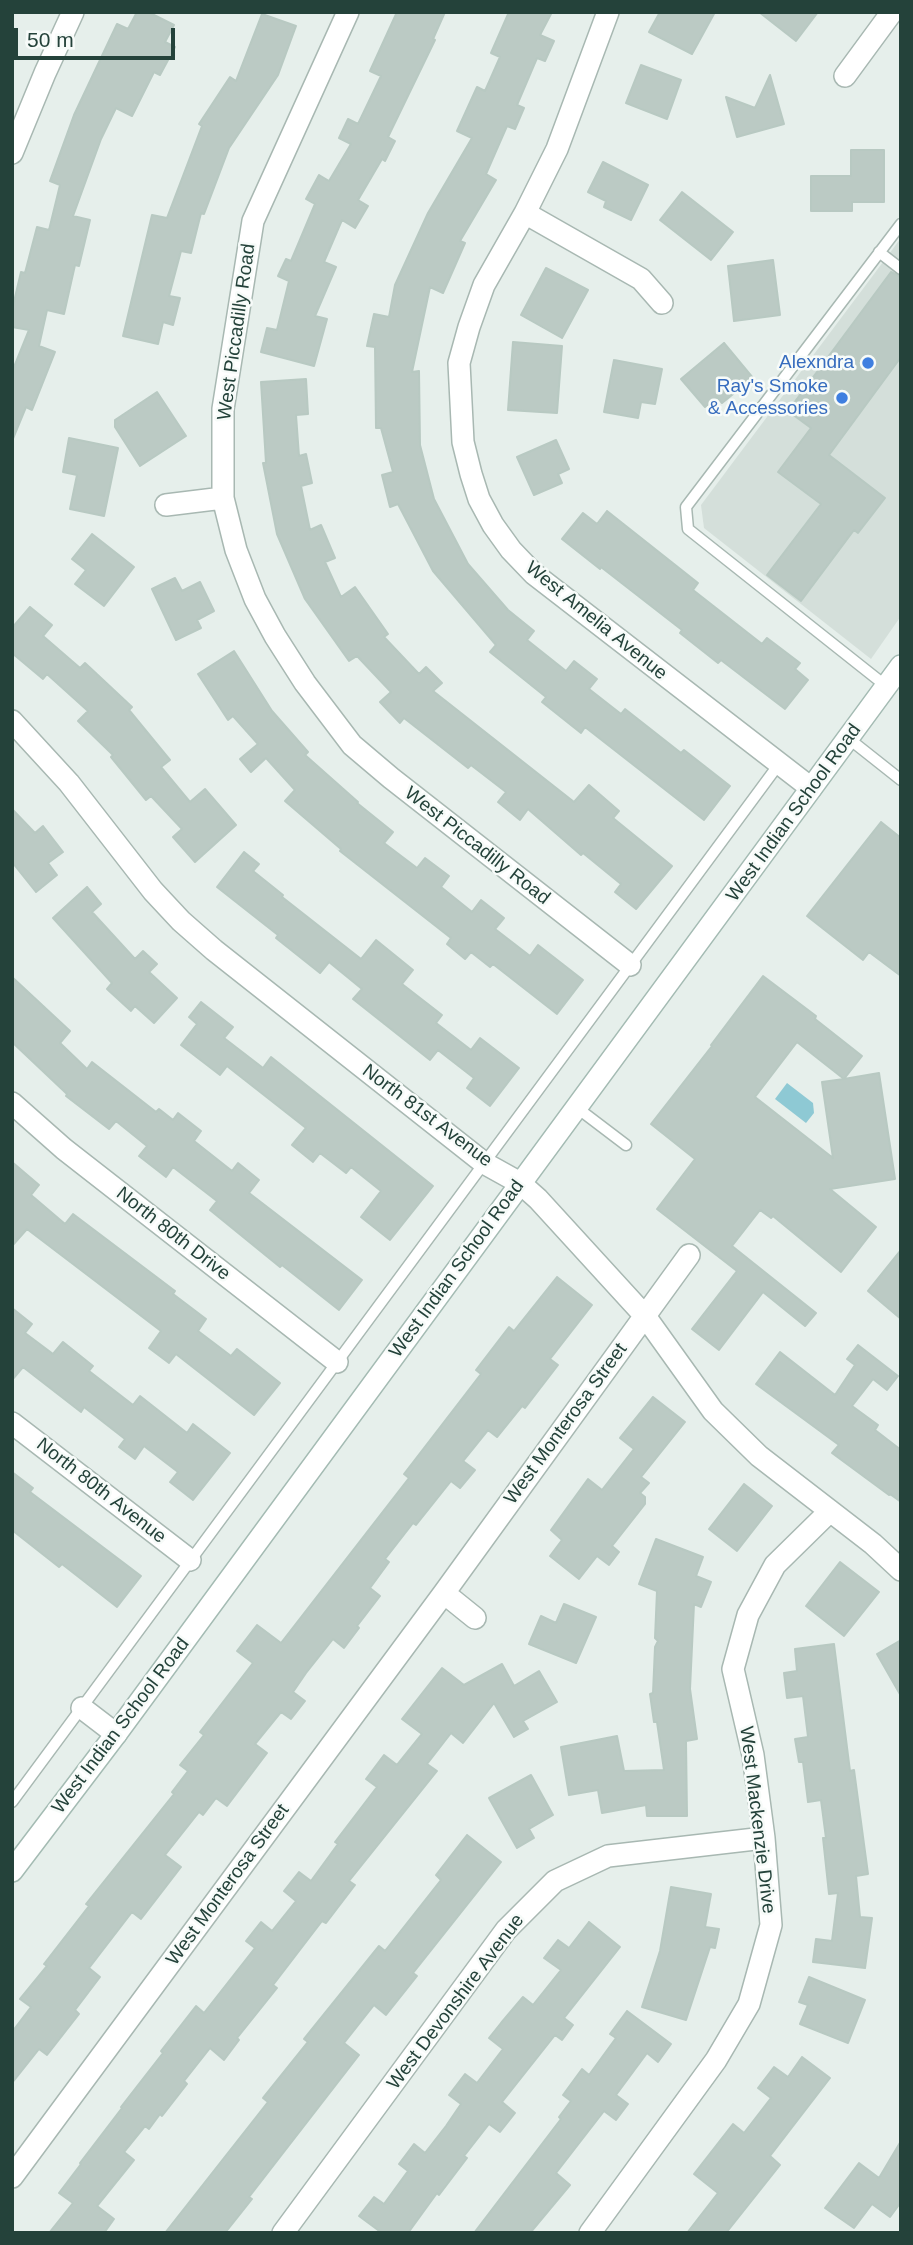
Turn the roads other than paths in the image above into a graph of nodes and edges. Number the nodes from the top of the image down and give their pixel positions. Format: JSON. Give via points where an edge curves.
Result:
{"nodes":[{"id":1,"x":73,"y":12,"type":"edge"},
{"id":2,"x":348,"y":12,"type":"edge"},
{"id":3,"x":608,"y":12,"type":"edge"},
{"id":4,"x":892,"y":12,"type":"edge"},
{"id":5,"x":845,"y":76,"type":"dead end"},
{"id":6,"x":12,"y":153,"type":"edge"},
{"id":7,"x":525,"y":213,"type":"junction"},
{"id":8,"x":901,"y":224,"type":"edge"},
{"id":9,"x":879,"y":252,"type":"junction"},
{"id":10,"x":901,"y":269,"type":"edge"},
{"id":11,"x":662,"y":303,"type":"dead end"},
{"id":12,"x":223,"y":498,"type":"junction"},
{"id":13,"x":166,"y":505,"type":"dead end"},
{"id":14,"x":901,"y":666,"type":"edge"},
{"id":15,"x":886,"y":686,"type":"junction"},
{"id":16,"x":12,"y":721,"type":"edge"},
{"id":17,"x":848,"y":738,"type":"junction"},
{"id":18,"x":779,"y":764,"type":"junction"},
{"id":19,"x":901,"y":780,"type":"edge"},
{"id":20,"x":811,"y":788,"type":"junction"},
{"id":21,"x":630,"y":965,"type":"junction"},
{"id":22,"x":12,"y":1103,"type":"edge"},
{"id":23,"x":576,"y":1107,"type":"junction"},
{"id":24,"x":626,"y":1145,"type":"dead end"},
{"id":25,"x":484,"y":1163,"type":"junction"},
{"id":26,"x":520,"y":1183,"type":"junction"},
{"id":27,"x":689,"y":1255,"type":"dead end"},
{"id":28,"x":645,"y":1316,"type":"junction"},
{"id":29,"x":337,"y":1362,"type":"junction"},
{"id":30,"x":12,"y":1423,"type":"edge"},
{"id":31,"x":829,"y":1512,"type":"junction"},
{"id":32,"x":190,"y":1560,"type":"junction"},
{"id":33,"x":901,"y":1570,"type":"edge"},
{"id":34,"x":444,"y":1594,"type":"junction"},
{"id":35,"x":475,"y":1618,"type":"dead end"},
{"id":36,"x":82,"y":1708,"type":"junction"},
{"id":37,"x":116,"y":1734,"type":"junction"},
{"id":38,"x":12,"y":1802,"type":"edge"},
{"id":39,"x":764,"y":1838,"type":"junction"},
{"id":40,"x":12,"y":1871,"type":"edge"},
{"id":41,"x":12,"y":2177,"type":"edge"},
{"id":42,"x":283,"y":2233,"type":"edge"},
{"id":43,"x":590,"y":2233,"type":"edge"}],
"edges":[{"from":1,"to":6,"type":"street"},
{"from":2,"to":12,"type":"street","name":"West Piccadilly Road","via":[[253,221],[223,409]]},
{"from":3,"to":7,"type":"street","name":"West Amelia Avenue","via":[[561,139]]},
{"from":4,"to":5,"type":"street"},
{"from":7,"to":11,"type":"street","via":[[641,279]]},
{"from":7,"to":18,"type":"street","name":"West Amelia Avenue","via":[[484,285],[459,363],[463,442],[479,499],[511,550],[534,574]]},
{"from":8,"to":9,"type":"lane"},
{"from":9,"to":10,"type":"lane"},
{"from":9,"to":15,"type":"lane","via":[[686,507],[688,529]]},
{"from":12,"to":13,"type":"street"},
{"from":12,"to":21,"type":"street","name":"West Piccadilly Road","via":[[255,598],[305,683],[352,745]]},
{"from":14,"to":15,"type":"street","name":"West Indian School Road"},
{"from":15,"to":17,"type":"street","name":"West Indian School Road"},
{"from":16,"to":25,"type":"street","name":"North 81st Avenue","via":[[69,783],[181,921]]},
{"from":17,"to":19,"type":"lane"},
{"from":17,"to":20,"type":"street","name":"West Indian School Road"},
{"from":18,"to":20,"type":"street","name":"West Amelia Avenue"},
{"from":18,"to":21,"type":"lane"},
{"from":20,"to":23,"type":"street","name":"West Indian School Road"},
{"from":21,"to":25,"type":"lane"},
{"from":22,"to":29,"type":"street","name":"North 80th Drive","via":[[64,1149]]},
{"from":23,"to":24,"type":"lane"},
{"from":23,"to":26,"type":"street","name":"West Indian School Road"},
{"from":25,"to":26,"type":"street","name":"North 81st Avenue"},
{"from":25,"to":29,"type":"lane"},
{"from":26,"to":28,"type":"street","name":"North 81st Avenue"},
{"from":26,"to":37,"type":"street","name":"West Indian School Road"},
{"from":27,"to":28,"type":"street","name":"West Monterosa Street"},
{"from":28,"to":31,"type":"street","name":"North 81st Avenue","via":[[713,1411],[759,1456]]},
{"from":28,"to":34,"type":"street","name":"West Monterosa Street"},
{"from":29,"to":32,"type":"lane"},
{"from":30,"to":32,"type":"street","name":"North 80th Avenue"},
{"from":31,"to":33,"type":"street","name":"North 81st Avenue"},
{"from":31,"to":39,"type":"street","name":"West Mackenzie Drive","via":[[775,1565],[748,1615],[733,1669],[753,1755]]},
{"from":32,"to":36,"type":"lane"},
{"from":34,"to":35,"type":"street"},
{"from":34,"to":41,"type":"street","name":"West Monterosa Street"},
{"from":36,"to":37,"type":"street"},
{"from":36,"to":38,"type":"lane"},
{"from":37,"to":40,"type":"street","name":"West Indian School Road"},
{"from":39,"to":42,"type":"street","name":"West Devonshire Avenue","via":[[608,1856],[555,1881],[506,1930]]},
{"from":39,"to":43,"type":"street","name":"West Mackenzie Drive","via":[[771,1924],[749,2004],[716,2060]]}]}
